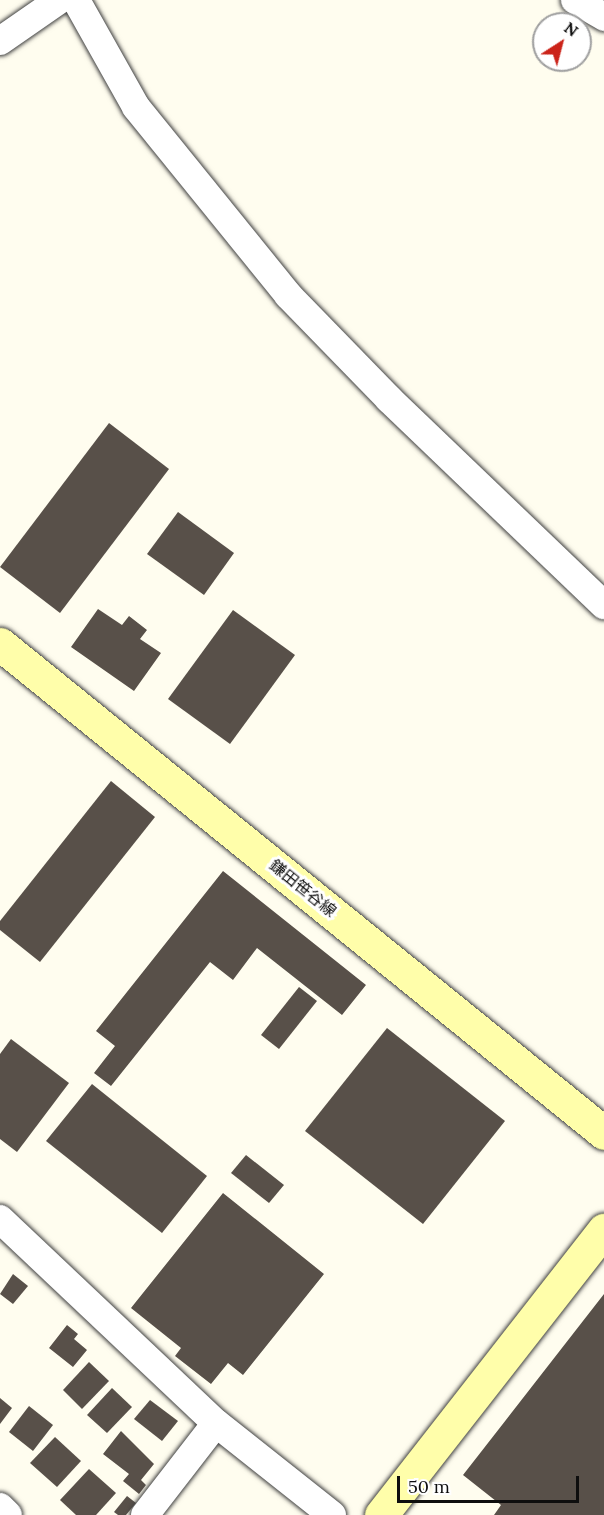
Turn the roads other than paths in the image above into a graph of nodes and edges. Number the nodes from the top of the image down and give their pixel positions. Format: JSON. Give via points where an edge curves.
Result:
{"nodes":[{"id":1,"x":59,"y":0,"type":"edge"},
{"id":2,"x":76,"y":0,"type":"edge"},
{"id":3,"x":575,"y":0,"type":"edge"},
{"id":4,"x":604,"y":17,"type":"edge"},
{"id":5,"x":0,"y":41,"type":"edge"},
{"id":6,"x":604,"y":605,"type":"edge"},
{"id":7,"x":0,"y":644,"type":"edge"},
{"id":8,"x":604,"y":1133,"type":"edge"},
{"id":9,"x":0,"y":1219,"type":"edge"},
{"id":10,"x":604,"y":1230,"type":"edge"},
{"id":11,"x":216,"y":1423,"type":"junction"},
{"id":12,"x":0,"y":1508,"type":"edge"},
{"id":13,"x":8,"y":1515,"type":"edge"},
{"id":14,"x":145,"y":1515,"type":"edge"},
{"id":15,"x":332,"y":1515,"type":"edge"},
{"id":16,"x":381,"y":1515,"type":"edge"}],
"edges":[{"from":1,"to":5,"type":"street"},
{"from":2,"to":6,"type":"street","via":[[136,107],[288,295],[388,399]]},
{"from":3,"to":4,"type":"street"},
{"from":7,"to":8,"type":"street","name":"鎌田笹谷線"},
{"from":9,"to":11,"type":"street"},
{"from":10,"to":16,"type":"street"},
{"from":11,"to":14,"type":"street"},
{"from":11,"to":15,"type":"street"},
{"from":12,"to":13,"type":"street"}]}
